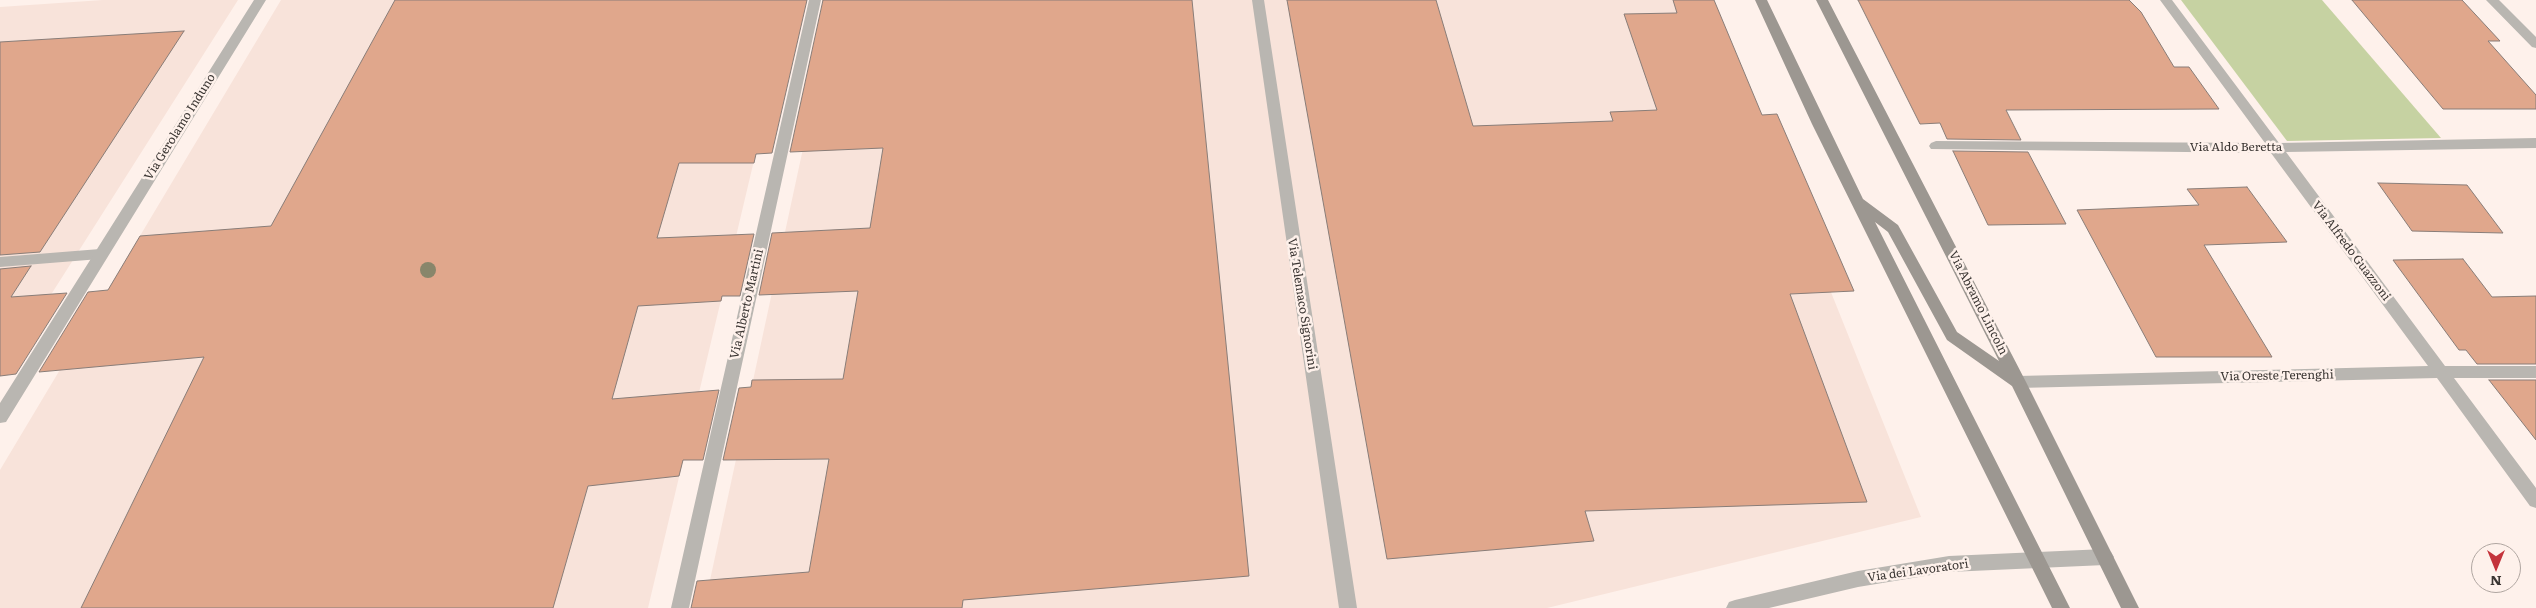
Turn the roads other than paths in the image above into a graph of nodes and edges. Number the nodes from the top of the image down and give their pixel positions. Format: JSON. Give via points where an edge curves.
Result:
{"nodes":[{"id":1,"x":260,"y":0,"type":"edge"},
{"id":2,"x":815,"y":0,"type":"edge"},
{"id":3,"x":1258,"y":0,"type":"edge"},
{"id":4,"x":1761,"y":0,"type":"edge"},
{"id":5,"x":1822,"y":0,"type":"edge"},
{"id":6,"x":2166,"y":0,"type":"edge"},
{"id":7,"x":2492,"y":0,"type":"edge"},
{"id":8,"x":2536,"y":44,"type":"edge"},
{"id":9,"x":2536,"y":143,"type":"edge"},
{"id":10,"x":1936,"y":146,"type":"dead end"},
{"id":11,"x":2275,"y":148,"type":"junction"},
{"id":12,"x":1856,"y":199,"type":"junction"},
{"id":13,"x":100,"y":254,"type":"junction"},
{"id":14,"x":0,"y":262,"type":"edge"},
{"id":15,"x":2441,"y":372,"type":"junction"},
{"id":16,"x":2536,"y":372,"type":"edge"},
{"id":17,"x":2018,"y":382,"type":"junction"},
{"id":18,"x":0,"y":417,"type":"edge"},
{"id":19,"x":2536,"y":501,"type":"edge"},
{"id":20,"x":2105,"y":557,"type":"junction"},
{"id":21,"x":2038,"y":560,"type":"junction"},
{"id":22,"x":680,"y":608,"type":"edge"},
{"id":23,"x":1348,"y":608,"type":"edge"},
{"id":24,"x":1735,"y":608,"type":"edge"},
{"id":25,"x":2061,"y":608,"type":"edge"},
{"id":26,"x":2130,"y":608,"type":"edge"}],
"edges":[{"from":1,"to":13,"type":"street","name":"Via Gerolamo Induno"},
{"from":2,"to":22,"type":"street","name":"Via Alberto Martini"},
{"from":3,"to":23,"type":"street","name":"Via Telemaco Signorini"},
{"from":4,"to":12,"type":"main road"},
{"from":5,"to":17,"type":"main road","name":"Via Abramo Lincoln"},
{"from":6,"to":11,"type":"street","name":"Via Alfredo Guazzoni"},
{"from":7,"to":8,"type":"street"},
{"from":9,"to":11,"type":"street","name":"Via Aldo Beretta"},
{"from":10,"to":11,"type":"street","name":"Via Aldo Beretta"},
{"from":11,"to":15,"type":"street","name":"Via Alfredo Guazzoni"},
{"from":12,"to":17,"type":"main road","via":[[1893,229],[1952,336]]},
{"from":12,"to":21,"type":"main road"},
{"from":13,"to":14,"type":"street"},
{"from":13,"to":18,"type":"street","name":"Via Gerolamo Induno"},
{"from":15,"to":16,"type":"street","name":"Via Oreste Terenghi"},
{"from":15,"to":17,"type":"street","name":"Via Oreste Terenghi"},
{"from":15,"to":19,"type":"street","name":"Via Alfredo Guazzoni"},
{"from":17,"to":20,"type":"main road","name":"Via Abramo Lincoln"},
{"from":20,"to":21,"type":"street","name":"Via dei Lavoratori"},
{"from":20,"to":26,"type":"main road","name":"Via Abramo Lincoln"},
{"from":21,"to":24,"type":"street","name":"Via dei Lavoratori","via":[[1940,566],[1858,579]]},
{"from":21,"to":25,"type":"main road"}]}
